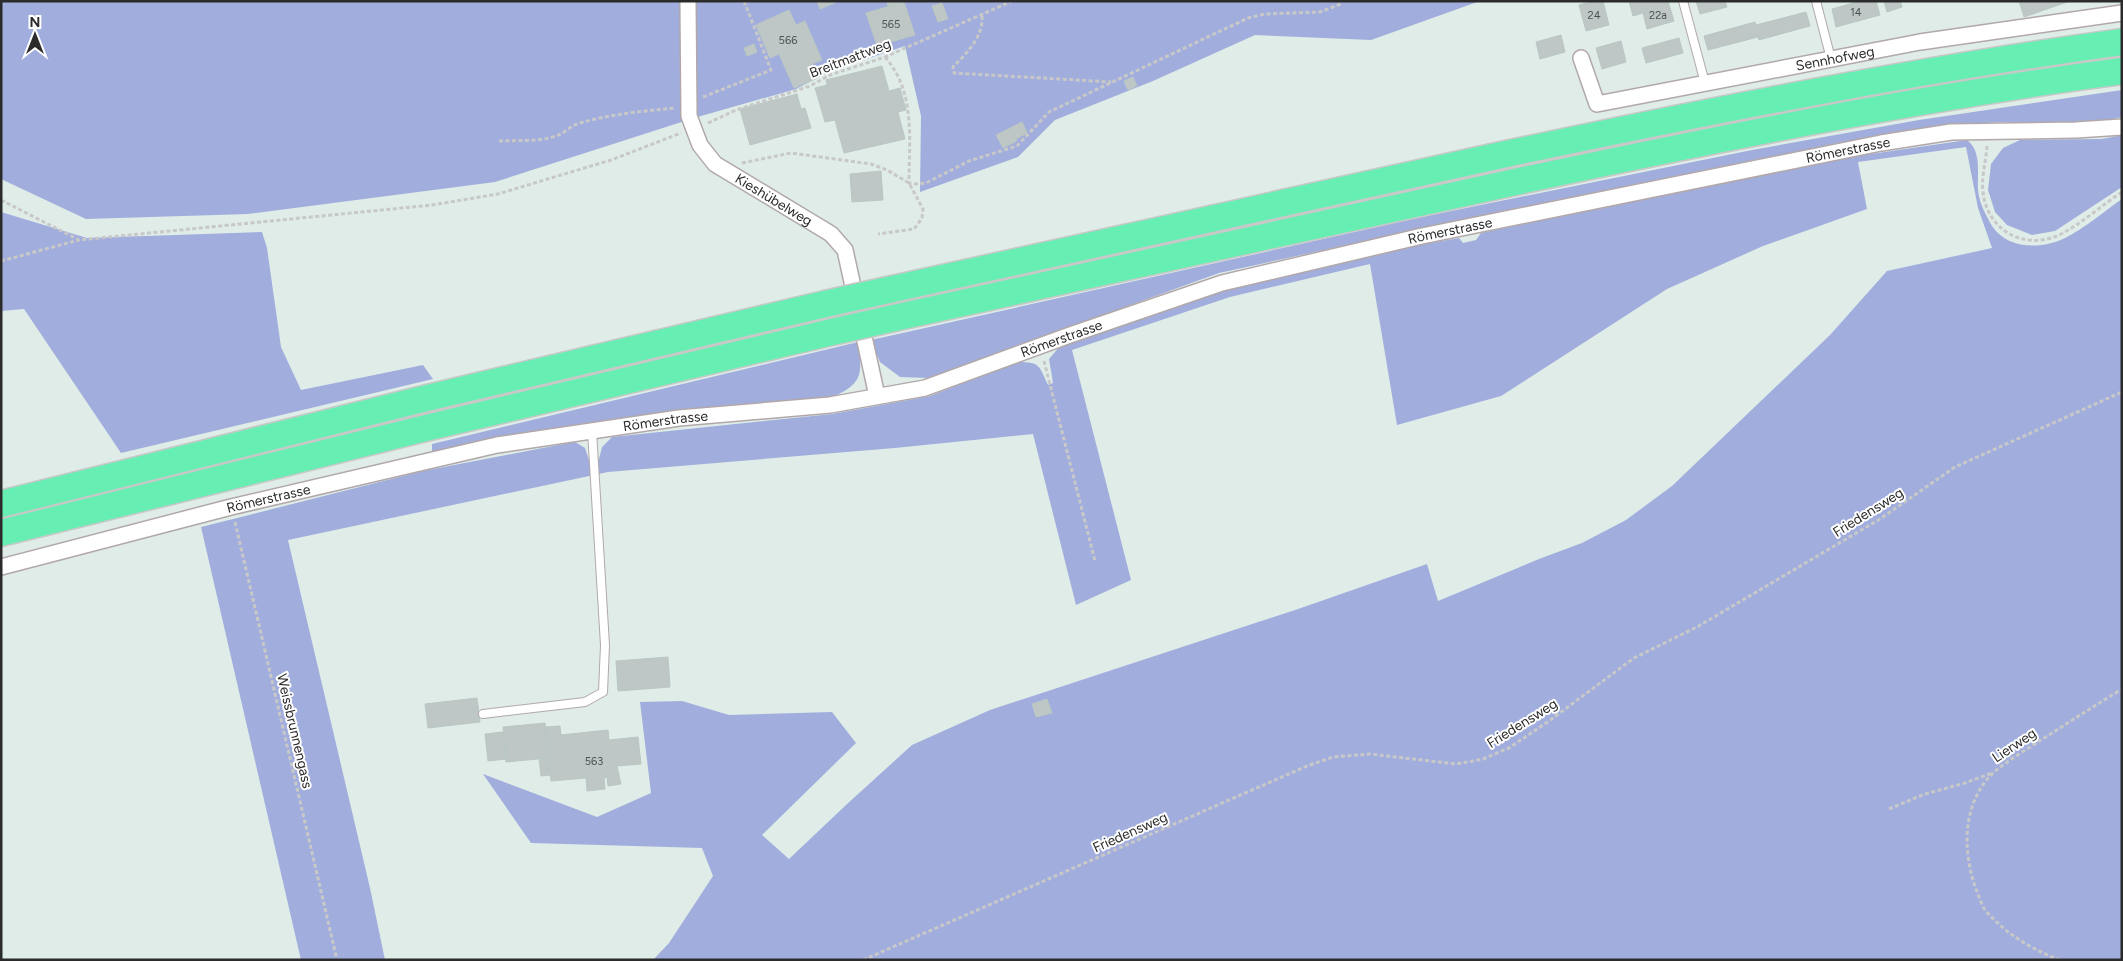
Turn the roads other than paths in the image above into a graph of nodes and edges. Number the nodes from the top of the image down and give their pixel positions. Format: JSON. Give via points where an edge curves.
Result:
{"nodes":[{"id":1,"x":688,"y":1,"type":"edge"},
{"id":2,"x":1682,"y":1,"type":"edge"},
{"id":3,"x":1816,"y":1,"type":"edge"},
{"id":4,"x":2122,"y":13,"type":"edge"},
{"id":5,"x":2122,"y":42,"type":"edge"},
{"id":6,"x":1581,"y":58,"type":"dead end"},
{"id":7,"x":1831,"y":59,"type":"junction"},
{"id":8,"x":2122,"y":71,"type":"edge"},
{"id":9,"x":1705,"y":82,"type":"junction"},
{"id":10,"x":2122,"y":127,"type":"edge"},
{"id":11,"x":876,"y":396,"type":"junction"},
{"id":12,"x":592,"y":431,"type":"junction"},
{"id":13,"x":1,"y":504,"type":"edge"},
{"id":14,"x":1,"y":533,"type":"edge"},
{"id":15,"x":1,"y":567,"type":"edge"},
{"id":16,"x":484,"y":714,"type":"dead end"}],
"edges":[{"from":1,"to":11,"type":"street","name":"Kieshübelweg","via":[[689,116],[700,145],[715,164],[831,234],[845,250]]},
{"from":2,"to":9,"type":"lane"},
{"from":3,"to":7,"type":"lane"},
{"from":4,"to":7,"type":"street","name":"Sennhofweg","via":[[1920,42]]},
{"from":5,"to":13,"type":"highway","bridge":true,"via":[[1884,78],[1217,216],[427,398]]},
{"from":6,"to":9,"type":"street","name":"Sennhofweg","via":[[1597,104]]},
{"from":7,"to":9,"type":"street","name":"Sennhofweg"},
{"from":8,"to":14,"type":"highway","bridge":true,"via":[[1903,105],[1632,157],[1182,253],[430,426]]},
{"from":10,"to":11,"type":"street","name":"Römerstrasse","via":[[1951,132],[1871,145],[1422,236],[1222,283],[925,388]]},
{"from":11,"to":12,"type":"street","name":"Römerstrasse","via":[[830,405],[679,418]]},
{"from":12,"to":15,"type":"street","name":"Römerstrasse","via":[[497,445],[231,507]]},
{"from":12,"to":16,"type":"lane","via":[[604,635],[603,692],[585,702]]}]}
